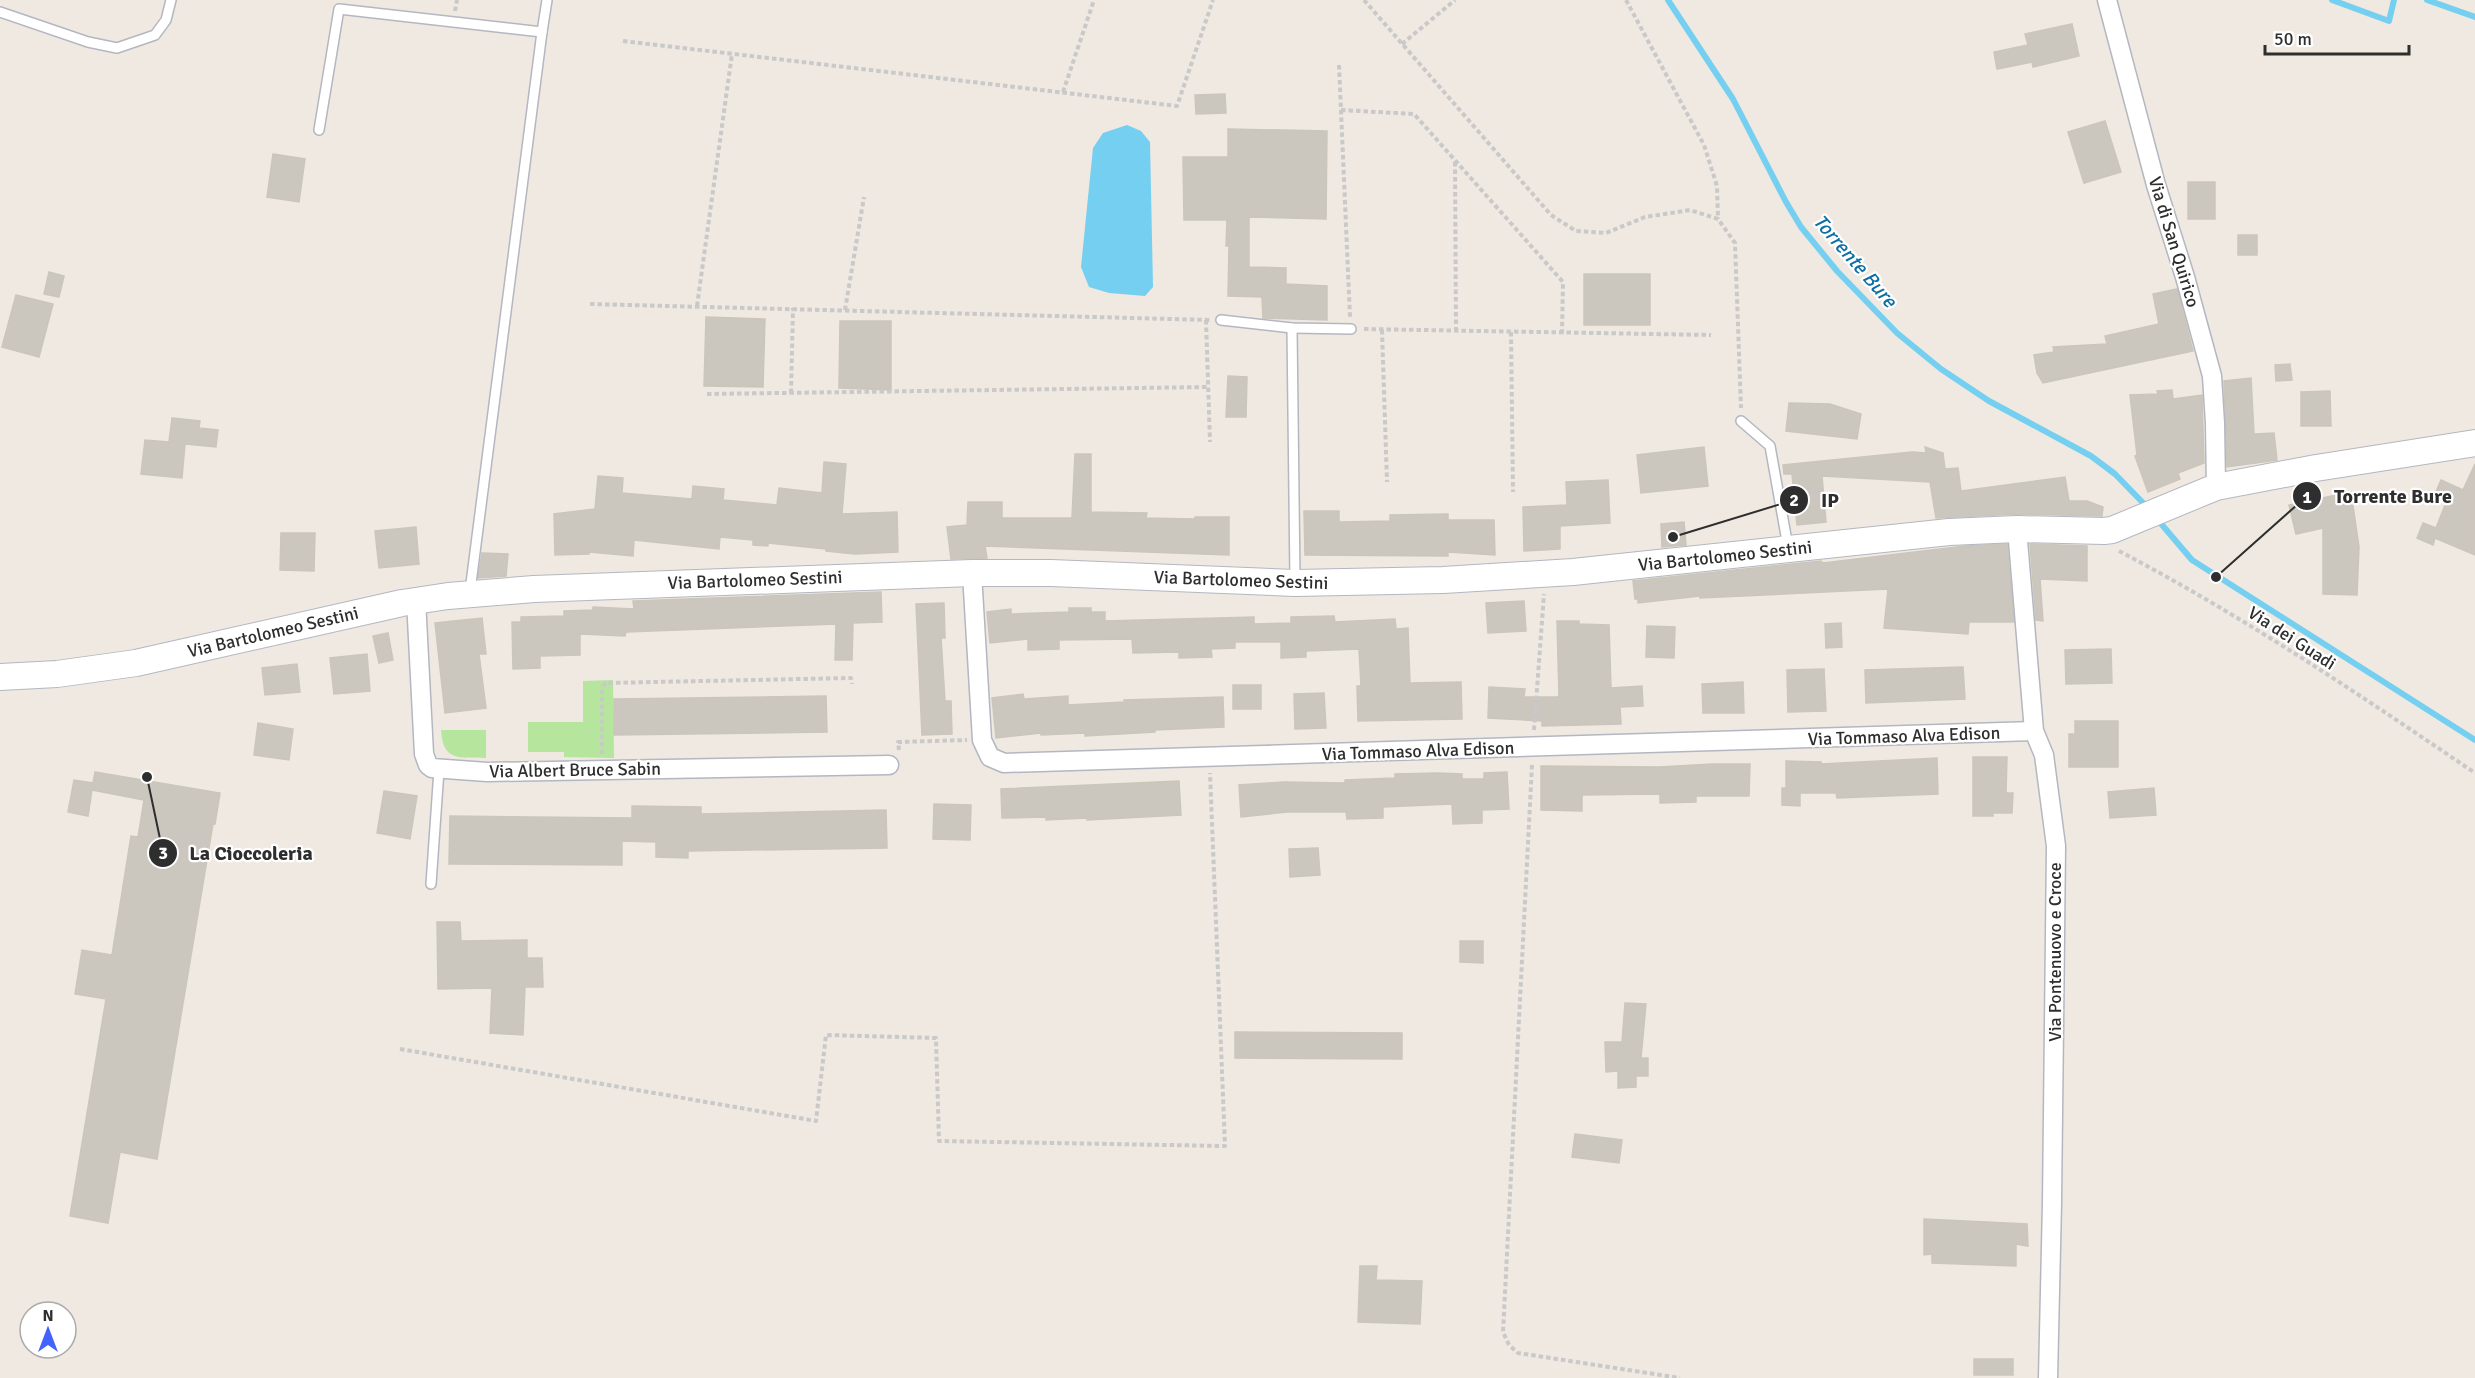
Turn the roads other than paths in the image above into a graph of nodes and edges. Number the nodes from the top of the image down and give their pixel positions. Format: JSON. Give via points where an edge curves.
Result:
{"nodes":[{"id":1,"x":171,"y":0,"type":"edge"},
{"id":2,"x":547,"y":0,"type":"edge"},
{"id":3,"x":2107,"y":0,"type":"edge"},
{"id":4,"x":340,"y":5,"type":"edge"},
{"id":5,"x":0,"y":12,"type":"edge"},
{"id":6,"x":542,"y":32,"type":"junction"},
{"id":7,"x":319,"y":130,"type":"dead end"},
{"id":8,"x":1221,"y":320,"type":"road end"},
{"id":9,"x":1292,"y":328,"type":"junction"},
{"id":10,"x":1351,"y":329,"type":"road end"},
{"id":11,"x":1741,"y":421,"type":"road end"},
{"id":12,"x":2475,"y":443,"type":"edge"},
{"id":13,"x":2216,"y":487,"type":"junction"},
{"id":14,"x":2017,"y":529,"type":"junction"},
{"id":15,"x":1788,"y":549,"type":"junction"},
{"id":16,"x":972,"y":573,"type":"junction"},
{"id":17,"x":1295,"y":583,"type":"junction"},
{"id":18,"x":469,"y":594,"type":"junction"},
{"id":19,"x":416,"y":600,"type":"junction"},
{"id":20,"x":0,"y":676,"type":"edge"},
{"id":21,"x":2034,"y":731,"type":"junction"},
{"id":22,"x":889,"y":765,"type":"road end"},
{"id":23,"x":439,"y":770,"type":"junction"},
{"id":24,"x":431,"y":884,"type":"dead end"},
{"id":25,"x":2048,"y":1378,"type":"edge"}],
"edges":[{"from":1,"to":5,"type":"lane","via":[[166,20],[155,35],[117,48]]},
{"from":2,"to":6,"type":"lane"},
{"from":3,"to":13,"type":"street","name":"Via di San Quirico","via":[[2212,376]]},
{"from":4,"to":6,"type":"lane"},
{"from":4,"to":7,"type":"lane"},
{"from":6,"to":18,"type":"lane"},
{"from":8,"to":9,"type":"lane"},
{"from":9,"to":10,"type":"lane"},
{"from":9,"to":17,"type":"lane"},
{"from":11,"to":15,"type":"lane","via":[[1770,446]]},
{"from":12,"to":13,"type":"main road","name":"Via Bartolomeo Sestini"},
{"from":13,"to":14,"type":"main road","name":"Via Bartolomeo Sestini","via":[[2102,531]]},
{"from":14,"to":15,"type":"main road","name":"Via Bartolomeo Sestini"},
{"from":14,"to":21,"type":"street","name":"Via Pontenuovo e Croce"},
{"from":15,"to":17,"type":"main road","name":"Via Bartolomeo Sestini","via":[[1545,574]]},
{"from":16,"to":17,"type":"main road","name":"Via Bartolomeo Sestini"},
{"from":16,"to":18,"type":"main road","name":"Via Bartolomeo Sestini"},
{"from":16,"to":21,"type":"street","name":"Via Tommaso Alva Edison","via":[[982,740],[990,757],[1013,764]]},
{"from":18,"to":19,"type":"main road","name":"Via Bartolomeo Sestini"},
{"from":19,"to":20,"type":"main road","name":"Via Bartolomeo Sestini","via":[[136,663],[57,674]]},
{"from":19,"to":23,"type":"street","via":[[424,754],[428,765]]},
{"from":21,"to":25,"type":"street","name":"Via Pontenuovo e Croce","via":[[2044,755],[2056,846]]},
{"from":22,"to":23,"type":"street","name":"Via Albert Bruce Sabin"},
{"from":23,"to":24,"type":"lane"}]}
